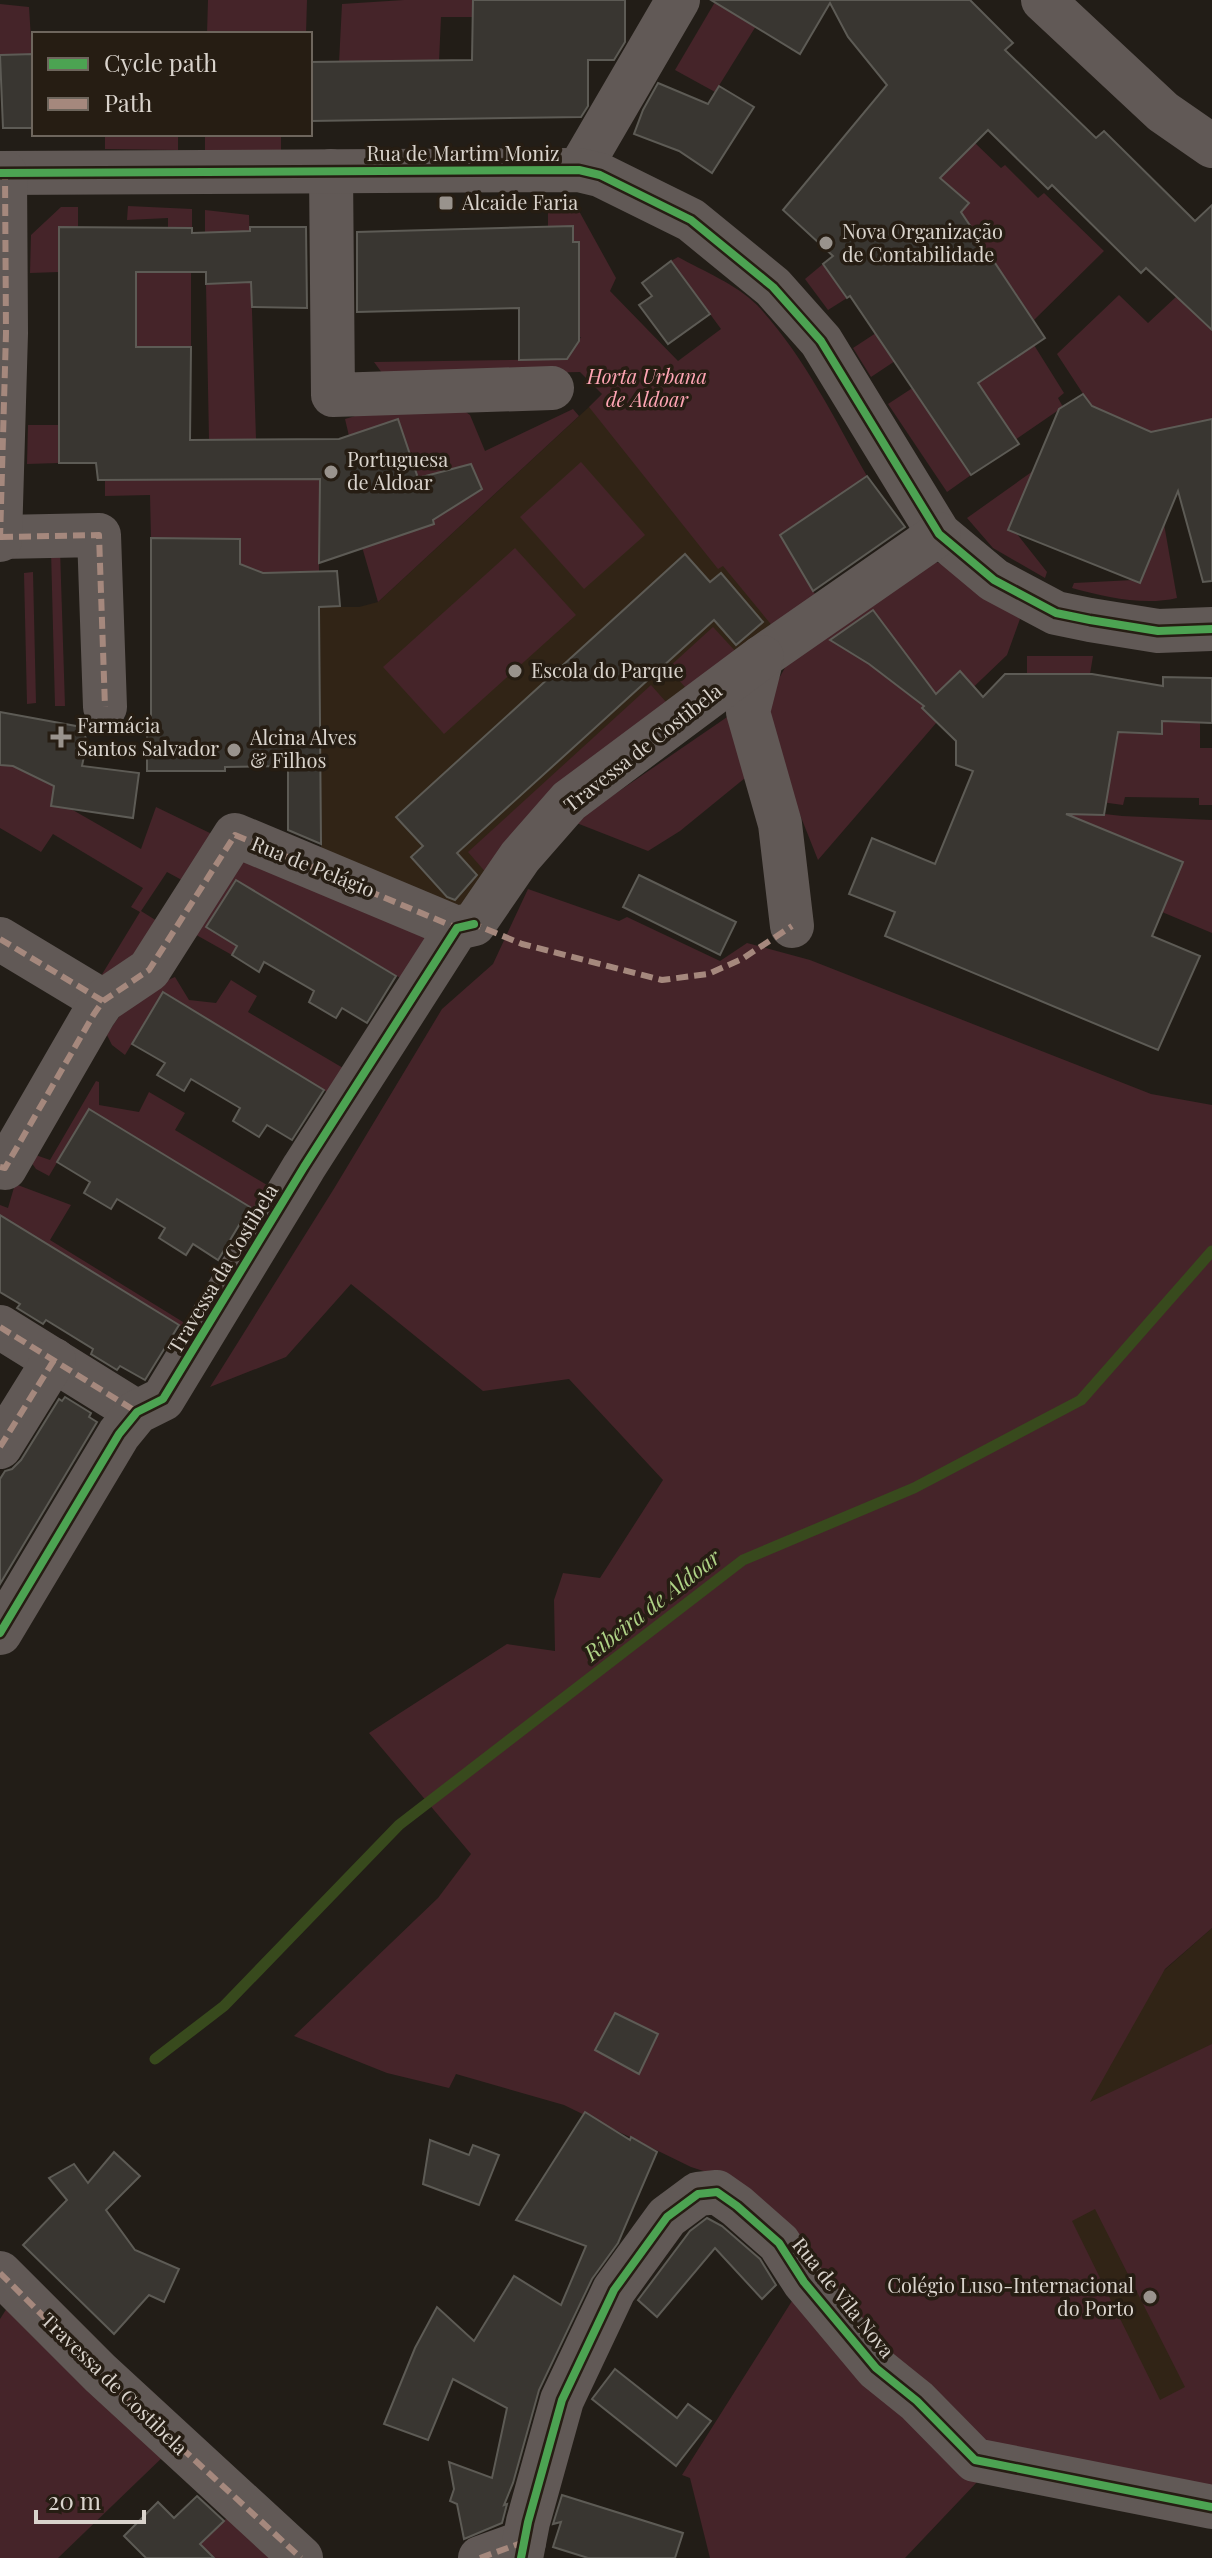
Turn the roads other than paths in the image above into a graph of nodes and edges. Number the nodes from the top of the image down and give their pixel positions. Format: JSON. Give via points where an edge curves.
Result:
{"nodes":[{"id":1,"x":678,"y":0,"type":"edge"},
{"id":2,"x":1043,"y":0,"type":"edge"},
{"id":3,"x":1212,"y":146,"type":"edge"},
{"id":4,"x":579,"y":170,"type":"junction"},
{"id":5,"x":331,"y":171,"type":"junction"},
{"id":6,"x":2,"y":173,"type":"edge"},
{"id":7,"x":552,"y":388,"type":"dead end"},
{"id":8,"x":939,"y":534,"type":"junction"},
{"id":9,"x":1,"y":539,"type":"edge"},
{"id":10,"x":1212,"y":629,"type":"edge"},
{"id":11,"x":762,"y":657,"type":"junction"},
{"id":12,"x":105,"y":707,"type":"dead end"},
{"id":13,"x":466,"y":926,"type":"junction"},
{"id":14,"x":792,"y":926,"type":"dead end"},
{"id":15,"x":0,"y":939,"type":"edge"},
{"id":16,"x":103,"y":1001,"type":"junction"},
{"id":17,"x":0,"y":1167,"type":"edge"},
{"id":18,"x":0,"y":1327,"type":"edge"},
{"id":19,"x":54,"y":1360,"type":"junction"},
{"id":20,"x":137,"y":1412,"type":"junction"},
{"id":21,"x":0,"y":1447,"type":"edge"},
{"id":22,"x":0,"y":1633,"type":"edge"},
{"id":23,"x":12,"y":2284,"type":"edge"},
{"id":24,"x":1212,"y":2507,"type":"edge"},
{"id":25,"x":523,"y":2550,"type":"edge"},
{"id":26,"x":301,"y":2558,"type":"edge"},
{"id":27,"x":480,"y":2558,"type":"edge"}],
"edges":[{"from":1,"to":4,"type":"street"},
{"from":2,"to":3,"type":"street","via":[[1163,112]]},
{"from":4,"to":5,"type":"street","name":"Rua de Martim Moniz"},
{"from":4,"to":8,"type":"street","name":"Rua de Martim Moniz","via":[[691,220],[773,287],[821,341]]},
{"from":5,"to":6,"type":"street","name":"Rua de Martim Moniz"},
{"from":5,"to":7,"type":"street","via":[[333,395]]},
{"from":6,"to":9,"type":"street","via":[[6,333]]},
{"from":8,"to":10,"type":"street","name":"Rua de Martim Moniz","via":[[994,580],[1056,613],[1141,629]]},
{"from":8,"to":11,"type":"street","name":"Travessa de Costibela"},
{"from":9,"to":12,"type":"street","via":[[99,535]]},
{"from":11,"to":13,"type":"street","name":"Travessa de Costibela","via":[[569,801]]},
{"from":11,"to":14,"type":"street","name":"Travessa de Costibela","via":[[748,712],[780,824]]},
{"from":13,"to":16,"type":"street","name":"Rua de Pelágio","via":[[235,835],[149,970]]},
{"from":13,"to":20,"type":"street","name":"Travessa da Costibela","via":[[304,1167],[163,1399]]},
{"from":15,"to":16,"type":"street"},
{"from":16,"to":17,"type":"street","name":"Rua de Pelágio","via":[[5,1168]]},
{"from":18,"to":19,"type":"street"},
{"from":19,"to":20,"type":"street"},
{"from":19,"to":21,"type":"street"},
{"from":20,"to":22,"type":"street","name":"Travessa da Costibela"},
{"from":23,"to":26,"type":"street","name":"Travessa de Costibela","via":[[100,2373]]},
{"from":24,"to":25,"type":"street","name":"Rua de Vila Nova","via":[[975,2460],[876,2368],[804,2282],[779,2243],[717,2192],[698,2194],[667,2217],[614,2290],[562,2400]]},
{"from":25,"to":27,"type":"street"}]}
